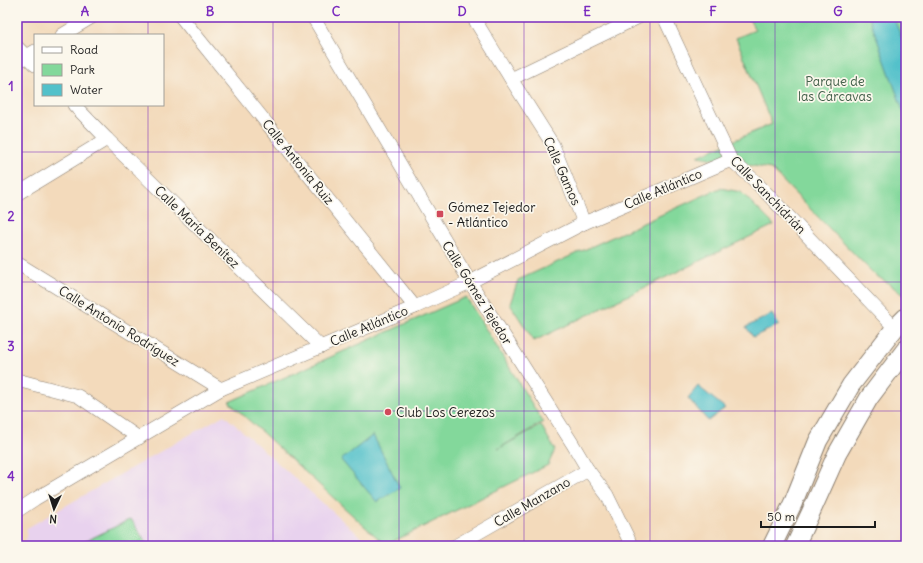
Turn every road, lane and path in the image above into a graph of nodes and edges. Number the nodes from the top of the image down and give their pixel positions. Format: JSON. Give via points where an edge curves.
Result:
{"nodes":[{"id":1,"x":92,"y":17,"type":"edge"},
{"id":2,"x":181,"y":17,"type":"edge"},
{"id":3,"x":313,"y":17,"type":"edge"},
{"id":4,"x":473,"y":17,"type":"edge"},
{"id":5,"x":639,"y":17,"type":"edge"},
{"id":6,"x":664,"y":17,"type":"edge"},
{"id":7,"x":64,"y":34,"type":"edge"},
{"id":8,"x":511,"y":79,"type":"junction"},
{"id":9,"x":75,"y":106,"type":"edge"},
{"id":10,"x":107,"y":139,"type":"junction"},
{"id":11,"x":731,"y":160,"type":"junction"},
{"id":12,"x":17,"y":194,"type":"edge"},
{"id":13,"x":584,"y":223,"type":"junction"},
{"id":14,"x":17,"y":264,"type":"edge"},
{"id":15,"x":470,"y":282,"type":"junction"},
{"id":16,"x":415,"y":307,"type":"junction"},
{"id":17,"x":900,"y":322,"type":"edge"},
{"id":18,"x":321,"y":347,"type":"junction"},
{"id":19,"x":906,"y":349,"type":"edge"},
{"id":20,"x":17,"y":380,"type":"edge"},
{"id":21,"x":222,"y":389,"type":"junction"},
{"id":22,"x":139,"y":438,"type":"junction"},
{"id":23,"x":588,"y":470,"type":"junction"},
{"id":24,"x":17,"y":511,"type":"edge"},
{"id":25,"x":455,"y":546,"type":"edge"},
{"id":26,"x":630,"y":546,"type":"edge"},
{"id":27,"x":772,"y":546,"type":"edge"},
{"id":28,"x":795,"y":546,"type":"edge"}],
"edges":[{"from":1,"to":7,"type":"street"},
{"from":2,"to":16,"type":"street","name":"Calle Antonia Ruiz"},
{"from":3,"to":15,"type":"street","name":"Calle Gómez Tejedor"},
{"from":4,"to":8,"type":"street","name":"Calle Gamos"},
{"from":5,"to":8,"type":"street"},
{"from":6,"to":11,"type":"street","name":"Calle Sanchidrián"},
{"from":8,"to":13,"type":"street","name":"Calle Gamos","via":[[553,144]]},
{"from":9,"to":10,"type":"street","name":"Calle María Benítez"},
{"from":10,"to":12,"type":"street"},
{"from":10,"to":18,"type":"street","name":"Calle María Benítez"},
{"from":11,"to":13,"type":"street","name":"Calle Atlántico"},
{"from":11,"to":17,"type":"street","name":"Calle Sanchidrián"},
{"from":13,"to":15,"type":"street","name":"Calle Atlántico"},
{"from":14,"to":21,"type":"street","name":"Calle Antonio Rodríguez"},
{"from":15,"to":16,"type":"street","name":"Calle Atlántico"},
{"from":15,"to":23,"type":"street","name":"Calle Gómez Tejedor"},
{"from":16,"to":18,"type":"street","name":"Calle Atlántico"},
{"from":17,"to":27,"type":"street","via":[[851,385],[818,441]]},
{"from":18,"to":21,"type":"street","name":"Calle Atlántico"},
{"from":19,"to":28,"type":"street","via":[[870,398],[836,454]]},
{"from":20,"to":22,"type":"street","via":[[78,396]]},
{"from":21,"to":22,"type":"street","name":"Calle Atlántico"},
{"from":22,"to":24,"type":"street","name":"Calle Atlántico"},
{"from":23,"to":25,"type":"street","name":"Calle Manzano"},
{"from":23,"to":26,"type":"street","name":"Calle Gómez Tejedor","via":[[607,495]]}]}
